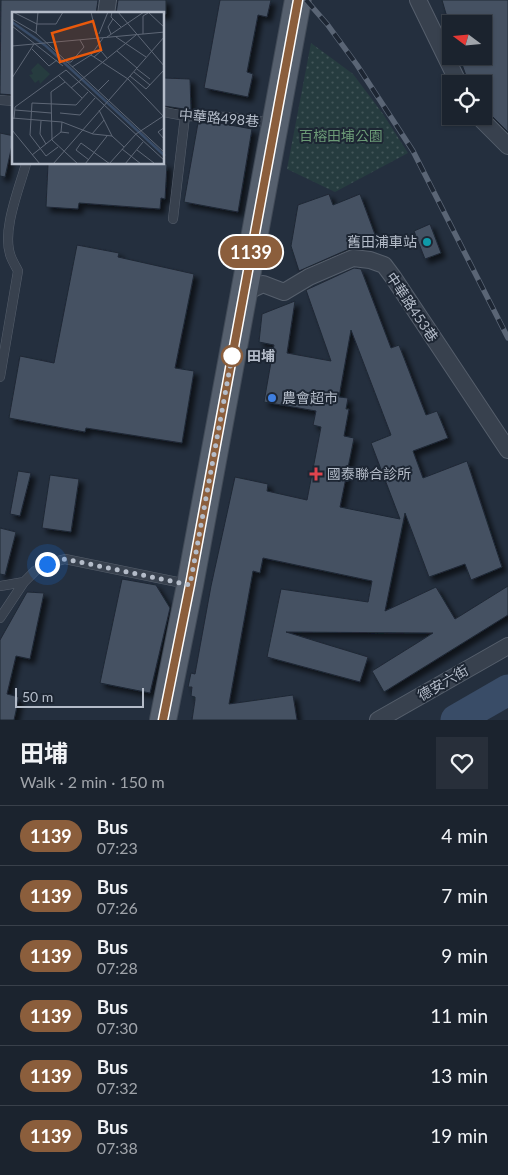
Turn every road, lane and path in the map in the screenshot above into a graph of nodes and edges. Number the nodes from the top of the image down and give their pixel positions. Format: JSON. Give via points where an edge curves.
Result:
{"nodes":[{"id":1,"x":418,"y":0,"type":"edge"},
{"id":2,"x":295,"y":2,"type":"edge"},
{"id":3,"x":455,"y":75,"type":"edge"},
{"id":4,"x":165,"y":112,"type":"edge"},
{"id":5,"x":186,"y":116,"type":"junction"},
{"id":6,"x":275,"y":123,"type":"junction"},
{"id":7,"x":487,"y":125,"type":"edge"},
{"id":8,"x":508,"y":146,"type":"edge"},
{"id":9,"x":26,"y":165,"type":"edge"},
{"id":10,"x":172,"y":219,"type":"dead end"},
{"id":11,"x":244,"y":293,"type":"junction"},
{"id":12,"x":0,"y":377,"type":"edge"},
{"id":13,"x":508,"y":450,"type":"edge"},
{"id":14,"x":24,"y":582,"type":"junction"},
{"id":15,"x":190,"y":585,"type":"junction"},
{"id":16,"x":0,"y":586,"type":"edge"},
{"id":17,"x":0,"y":618,"type":"edge"},
{"id":18,"x":508,"y":646,"type":"edge"},
{"id":19,"x":163,"y":720,"type":"edge"},
{"id":20,"x":378,"y":720,"type":"edge"}],
"edges":[{"from":1,"to":3,"type":"street"},
{"from":2,"to":6,"type":"main road"},
{"from":4,"to":5,"type":"lane","name":"中華路498巷"},
{"from":5,"to":6,"type":"lane","name":"中華路498巷"},
{"from":5,"to":10,"type":"lane"},
{"from":6,"to":11,"type":"main road"},
{"from":7,"to":8,"type":"street"},
{"from":9,"to":12,"type":"lane","via":[[11,217],[8,243],[10,257],[18,272]]},
{"from":11,"to":13,"type":"street","name":"中華路453巷","via":[[263,284],[284,292],[353,258],[384,265]]},
{"from":11,"to":15,"type":"main road"},
{"from":14,"to":15,"type":"lane","via":[[34,571],[65,559]]},
{"from":14,"to":16,"type":"lane"},
{"from":14,"to":17,"type":"lane"},
{"from":15,"to":19,"type":"main road"},
{"from":18,"to":20,"type":"street","name":"德安六街"}]}
